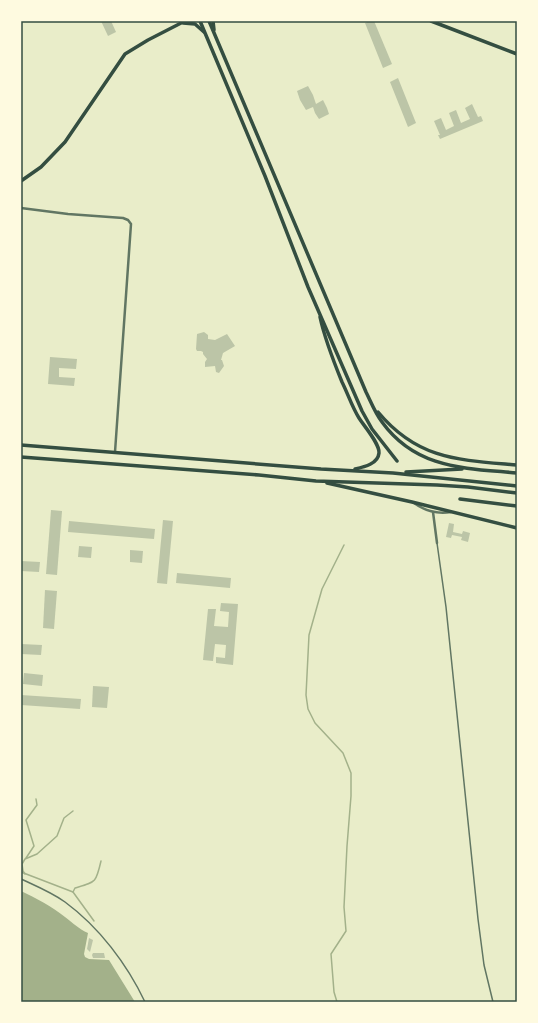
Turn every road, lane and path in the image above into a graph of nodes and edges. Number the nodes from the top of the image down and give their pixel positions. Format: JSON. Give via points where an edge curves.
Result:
{"nodes":[{"id":1,"x":200,"y":21,"type":"edge"},
{"id":2,"x":209,"y":21,"type":"edge"},
{"id":3,"x":213,"y":21,"type":"edge"},
{"id":4,"x":431,"y":21,"type":"edge"},
{"id":5,"x":184,"y":22,"type":"edge"},
{"id":6,"x":214,"y":32,"type":"junction"},
{"id":7,"x":206,"y":35,"type":"junction"},
{"id":8,"x":517,"y":54,"type":"edge"},
{"id":9,"x":21,"y":181,"type":"edge"},
{"id":10,"x":22,"y":209,"type":"edge"},
{"id":11,"x":318,"y":309,"type":"junction"},
{"id":12,"x":372,"y":405,"type":"junction"},
{"id":13,"x":21,"y":445,"type":"edge"},
{"id":14,"x":115,"y":452,"type":"junction"},
{"id":15,"x":21,"y":457,"type":"edge"},
{"id":16,"x":397,"y":462,"type":"dead end"},
{"id":17,"x":517,"y":465,"type":"edge"},
{"id":18,"x":469,"y":469,"type":"junction"},
{"id":19,"x":347,"y":470,"type":"junction"},
{"id":20,"x":393,"y":473,"type":"junction"},
{"id":21,"x":517,"y":473,"type":"edge"},
{"id":22,"x":316,"y":481,"type":"junction"},
{"id":23,"x":517,"y":486,"type":"edge"},
{"id":24,"x":517,"y":493,"type":"edge"},
{"id":25,"x":460,"y":499,"type":"dead end"},
{"id":26,"x":412,"y":502,"type":"junction"},
{"id":27,"x":517,"y":506,"type":"edge"},
{"id":28,"x":433,"y":512,"type":"junction"},
{"id":29,"x":454,"y":512,"type":"junction"},
{"id":30,"x":517,"y":528,"type":"edge"},
{"id":31,"x":437,"y":544,"type":"joint"},
{"id":32,"x":21,"y":879,"type":"edge"},
{"id":33,"x":145,"y":1002,"type":"edge"},
{"id":34,"x":493,"y":1002,"type":"edge"}],
"edges":[{"from":1,"to":7,"type":"main road"},
{"from":2,"to":6,"type":"main road"},
{"from":3,"to":6,"type":"main road"},
{"from":4,"to":8,"type":"main road"},
{"from":5,"to":7,"type":"main road","via":[[195,24]]},
{"from":5,"to":9,"type":"main road","via":[[125,54],[64,142],[42,168]]},
{"from":6,"to":12,"type":"main road"},
{"from":7,"to":11,"type":"main road"},
{"from":10,"to":14,"type":"street","via":[[123,218],[131,224]]},
{"from":11,"to":16,"type":"main road","via":[[362,411]]},
{"from":11,"to":19,"type":"main road","via":[[325,340],[351,401],[379,452],[370,465]]},
{"from":12,"to":17,"type":"main road","via":[[402,436],[433,452],[462,460]]},
{"from":12,"to":18,"type":"main road","via":[[388,430],[412,452],[442,464]]},
{"from":13,"to":14,"type":"main road"},
{"from":14,"to":19,"type":"main road"},
{"from":15,"to":22,"type":"main road"},
{"from":18,"to":20,"type":"main road"},
{"from":18,"to":21,"type":"main road"},
{"from":19,"to":20,"type":"main road"},
{"from":20,"to":23,"type":"main road"},
{"from":22,"to":24,"type":"main road","via":[[436,485]]},
{"from":22,"to":26,"type":"main road"},
{"from":25,"to":27,"type":"main road"},
{"from":26,"to":28,"type":"street"},
{"from":26,"to":29,"type":"main road"},
{"from":28,"to":29,"type":"street"},
{"from":28,"to":31,"type":"street"},
{"from":29,"to":30,"type":"main road"},
{"from":31,"to":34,"type":"street","via":[[447,613],[478,919],[484,965]]},
{"from":32,"to":33,"type":"street","via":[[64,902],[89,923],[126,968]]}]}
